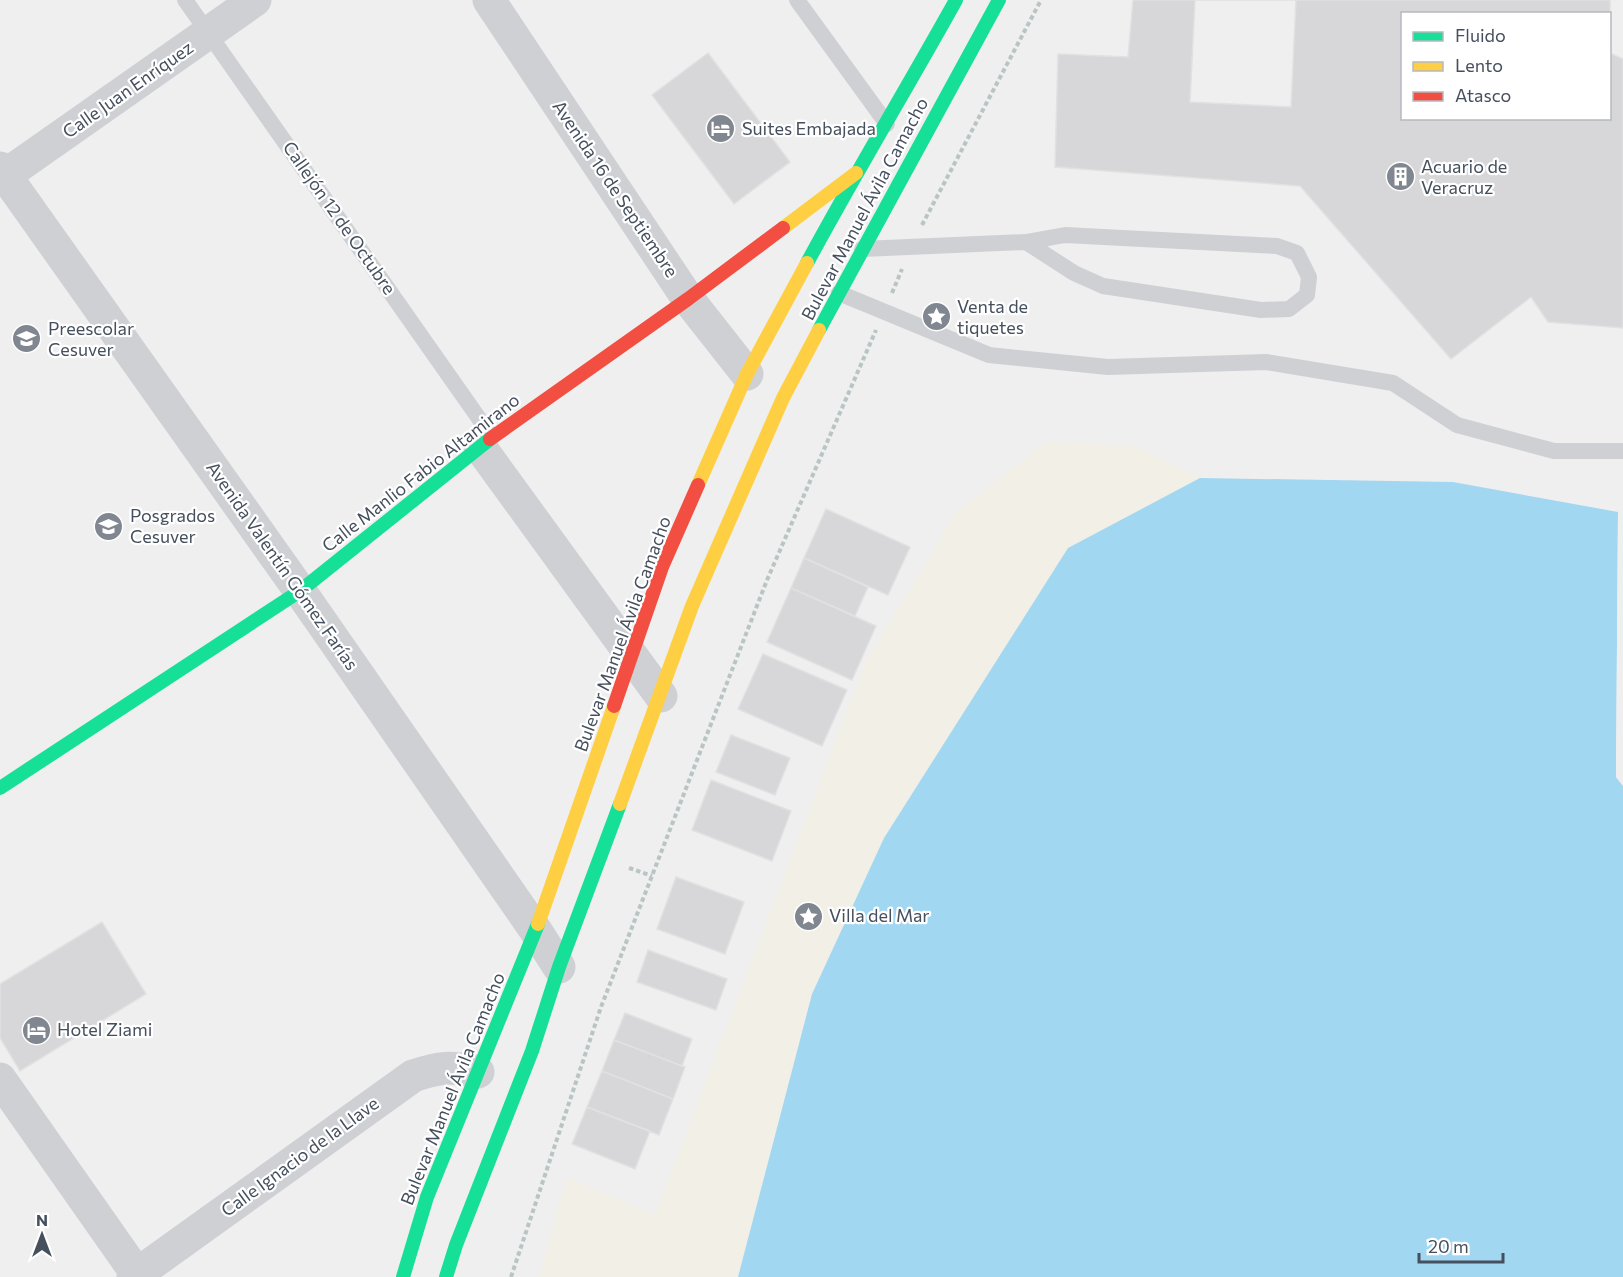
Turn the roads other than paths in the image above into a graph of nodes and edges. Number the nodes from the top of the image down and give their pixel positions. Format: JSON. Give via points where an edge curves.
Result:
{"nodes":[{"id":1,"x":185,"y":0,"type":"edge"},
{"id":2,"x":255,"y":0,"type":"edge"},
{"id":3,"x":489,"y":0,"type":"edge"},
{"id":4,"x":797,"y":0,"type":"edge"},
{"id":5,"x":956,"y":0,"type":"edge"},
{"id":6,"x":999,"y":0,"type":"edge"},
{"id":7,"x":208,"y":33,"type":"junction"},
{"id":8,"x":887,"y":124,"type":"junction"},
{"id":9,"x":856,"y":173,"type":"junction"},
{"id":10,"x":2,"y":174,"type":"edge"},
{"id":11,"x":1026,"y":242,"type":"junction"},
{"id":12,"x":862,"y":249,"type":"junction"},
{"id":13,"x":839,"y":293,"type":"junction"},
{"id":14,"x":688,"y":299,"type":"junction"},
{"id":15,"x":747,"y":374,"type":"junction"},
{"id":16,"x":486,"y":442,"type":"junction"},
{"id":17,"x":1623,"y":452,"type":"edge"},
{"id":18,"x":300,"y":591,"type":"junction"},
{"id":19,"x":632,"y":657,"type":"junction"},
{"id":20,"x":661,"y":696,"type":"junction"},
{"id":21,"x":0,"y":788,"type":"edge"},
{"id":22,"x":537,"y":931,"type":"junction"},
{"id":23,"x":559,"y":967,"type":"junction"},
{"id":24,"x":478,"y":1072,"type":"junction"},
{"id":25,"x":0,"y":1079,"type":"edge"},
{"id":26,"x":137,"y":1276,"type":"edge"},
{"id":27,"x":403,"y":1277,"type":"edge"},
{"id":28,"x":446,"y":1277,"type":"edge"}],
"edges":[{"from":1,"to":7,"type":"lane","name":"Callejón 12 de Octubre"},
{"from":2,"to":7,"type":"street","name":"Calle Juan Enríquez"},
{"from":3,"to":14,"type":"street","name":"Avenida 16 de Septiembre"},
{"from":4,"to":8,"type":"lane"},
{"from":5,"to":8,"type":"main road","name":"Bulevar Manuel Ávila Camacho"},
{"from":6,"to":12,"type":"main road","name":"Bulevar Manuel Ávila Camacho"},
{"from":7,"to":10,"type":"street","name":"Calle Juan Enríquez"},
{"from":7,"to":16,"type":"lane","name":"Callejón 12 de Octubre"},
{"from":8,"to":9,"type":"main road","name":"Bulevar Manuel Ávila Camacho"},
{"from":9,"to":14,"type":"main road","name":"Calle Manlio Fabio Altamirano"},
{"from":9,"to":15,"type":"main road","name":"Bulevar Manuel Ávila Camacho"},
{"from":10,"to":18,"type":"street","name":"Avenida Valentín Gómez Farías"},
{"from":11,"to":11,"type":"lane","via":[[1065,235],[1277,246],[1297,253],[1310,277],[1307,296],[1288,309],[1261,310],[1103,286],[1074,273]]},
{"from":11,"to":12,"type":"lane"},
{"from":12,"to":13,"type":"main road","name":"Bulevar Manuel Ávila Camacho"},
{"from":13,"to":17,"type":"lane","via":[[989,355],[1108,367],[1266,362],[1393,383],[1457,425],[1554,452]]},
{"from":13,"to":20,"type":"main road","name":"Bulevar Manuel Ávila Camacho","via":[[783,398],[692,606]]},
{"from":14,"to":15,"type":"street","name":"Avenida 16 de Septiembre"},
{"from":14,"to":16,"type":"main road","name":"Calle Manlio Fabio Altamirano"},
{"from":15,"to":19,"type":"main road","name":"Bulevar Manuel Ávila Camacho","via":[[662,567]]},
{"from":16,"to":18,"type":"main road","name":"Calle Manlio Fabio Altamirano"},
{"from":16,"to":19,"type":"street","name":"Callejón 12 de Octubre"},
{"from":18,"to":21,"type":"main road","name":"Calle Manlio Fabio Altamirano"},
{"from":18,"to":22,"type":"street","name":"Avenida Valentín Gómez Farías"},
{"from":19,"to":20,"type":"street","name":"Callejón 12 de Octubre"},
{"from":19,"to":22,"type":"main road","name":"Bulevar Manuel Ávila Camacho"},
{"from":20,"to":23,"type":"main road","name":"Bulevar Manuel Ávila Camacho"},
{"from":22,"to":23,"type":"street","name":"Avenida Valentín Gómez Farías"},
{"from":22,"to":24,"type":"main road","name":"Bulevar Manuel Ávila Camacho"},
{"from":23,"to":28,"type":"main road","name":"Bulevar Manuel Ávila Camacho","via":[[532,1051]]},
{"from":24,"to":26,"type":"street","name":"Calle Ignacio de la Llave","via":[[455,1067],[413,1076]]},
{"from":24,"to":27,"type":"main road","name":"Bulevar Manuel Ávila Camacho","via":[[427,1197]]},
{"from":25,"to":26,"type":"street"}]}
